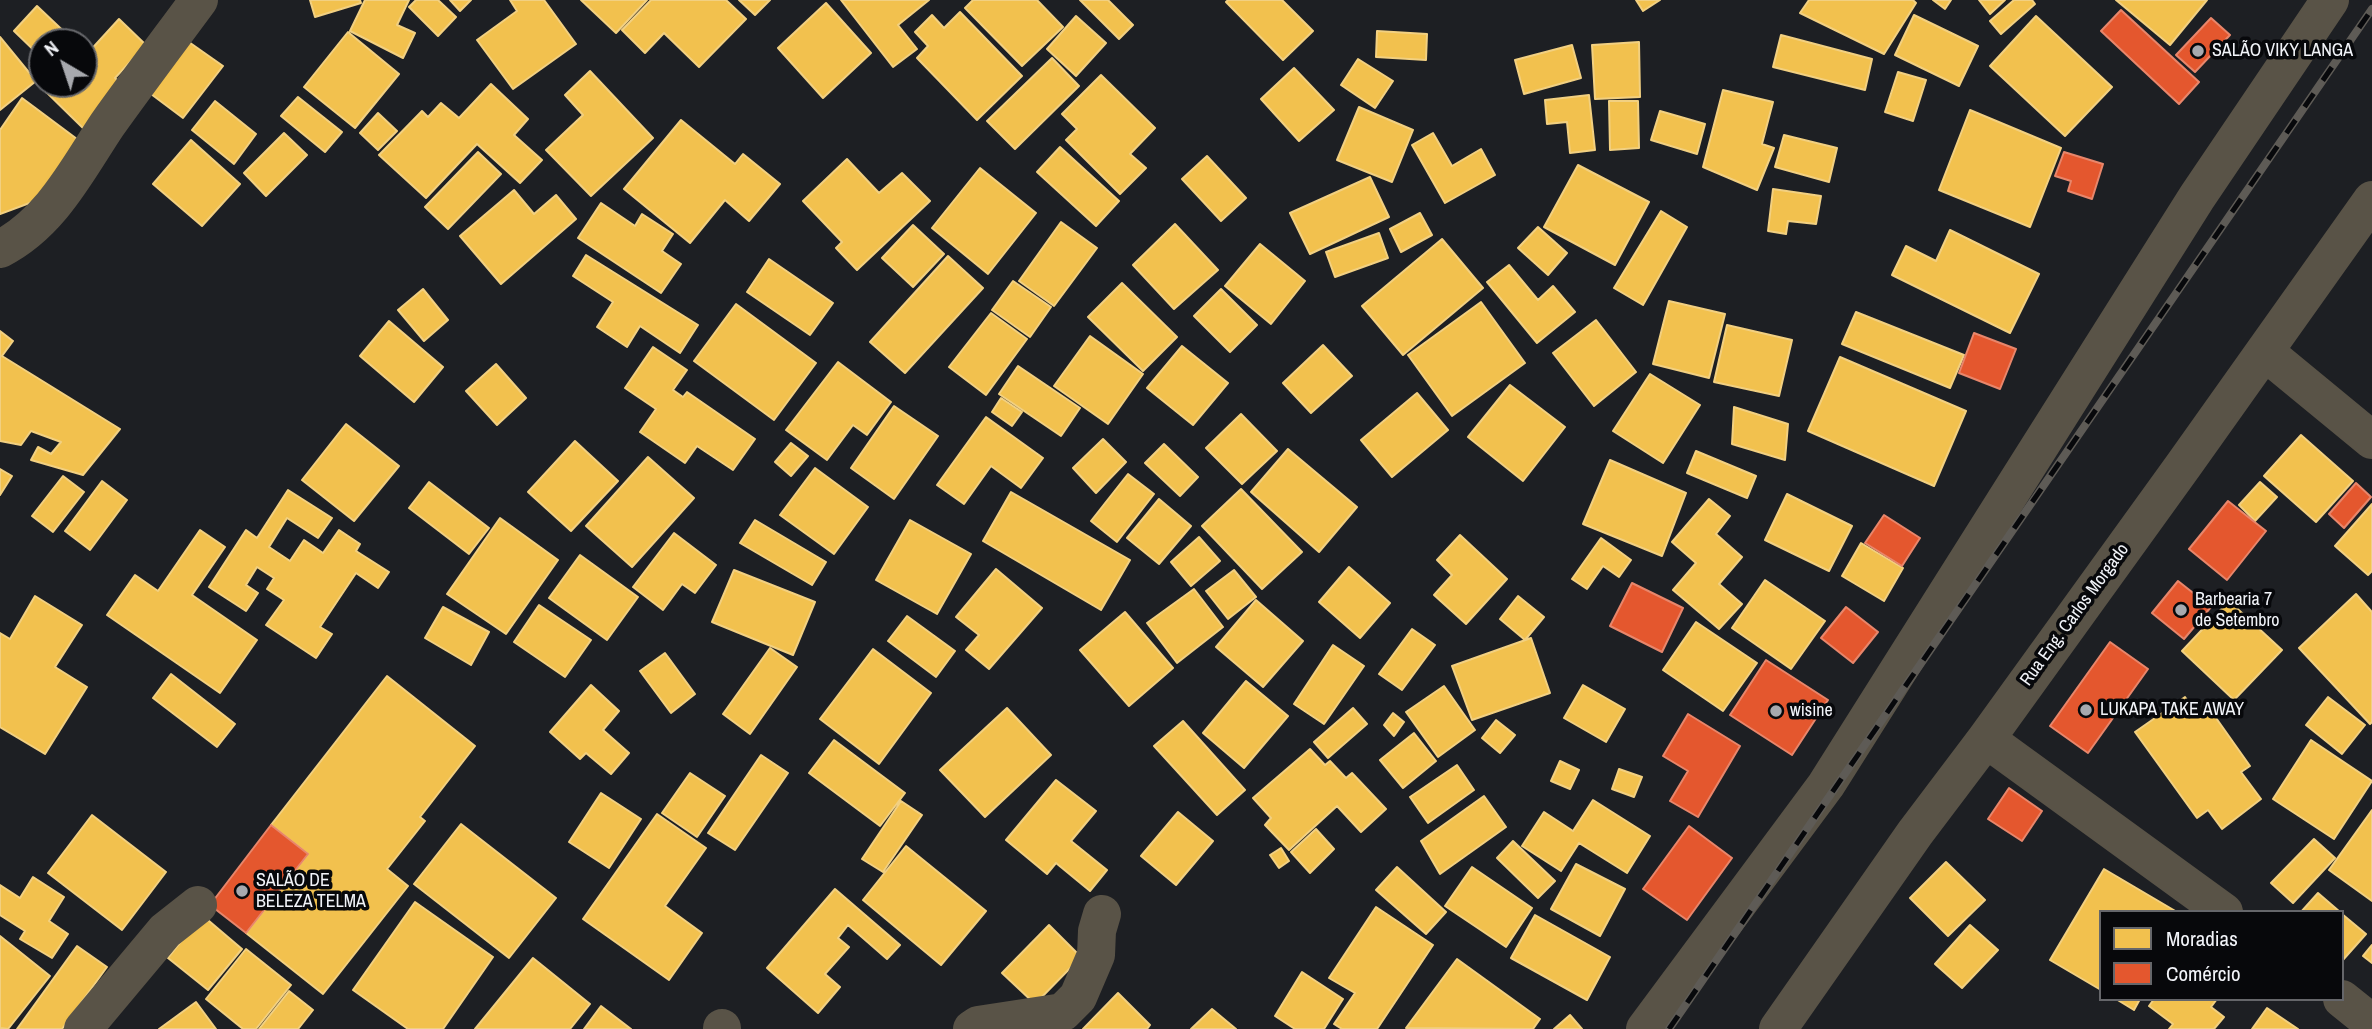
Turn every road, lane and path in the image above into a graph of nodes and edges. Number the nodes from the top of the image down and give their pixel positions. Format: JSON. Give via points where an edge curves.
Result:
{"nodes":[{"id":1,"x":199,"y":0,"type":"edge"},
{"id":2,"x":2330,"y":0,"type":"edge"},
{"id":3,"x":2372,"y":200,"type":"edge"},
{"id":4,"x":0,"y":249,"type":"edge"},
{"id":5,"x":2265,"y":352,"type":"junction"},
{"id":6,"x":2372,"y":440,"type":"edge"},
{"id":7,"x":1986,"y":739,"type":"junction"},
{"id":8,"x":198,"y":905,"type":"dead end"},
{"id":9,"x":2221,"y":910,"type":"edge"},
{"id":10,"x":1102,"y":914,"type":"dead end"},
{"id":11,"x":2344,"y":1001,"type":"edge"},
{"id":12,"x":2372,"y":1023,"type":"edge"},
{"id":13,"x":83,"y":1029,"type":"edge"},
{"id":14,"x":972,"y":1029,"type":"edge"},
{"id":15,"x":1645,"y":1029,"type":"edge"},
{"id":16,"x":1778,"y":1029,"type":"edge"}],
"edges":[{"from":1,"to":4,"type":"street","via":[[56,203]]},
{"from":2,"to":15,"type":"street","via":[[2197,197],[1826,785]]},
{"from":3,"to":5,"type":"street","name":"Rua Eng. Carlos Morgado"},
{"from":5,"to":6,"type":"street"},
{"from":5,"to":7,"type":"street","name":"Rua Eng. Carlos Morgado"},
{"from":7,"to":9,"type":"street"},
{"from":7,"to":16,"type":"street","name":"Rua Eng. Carlos Morgado"},
{"from":8,"to":13,"type":"street","via":[[165,931]]},
{"from":10,"to":14,"type":"street","via":[[1096,955],[1078,997],[1063,1012]]},
{"from":11,"to":12,"type":"street"}]}
